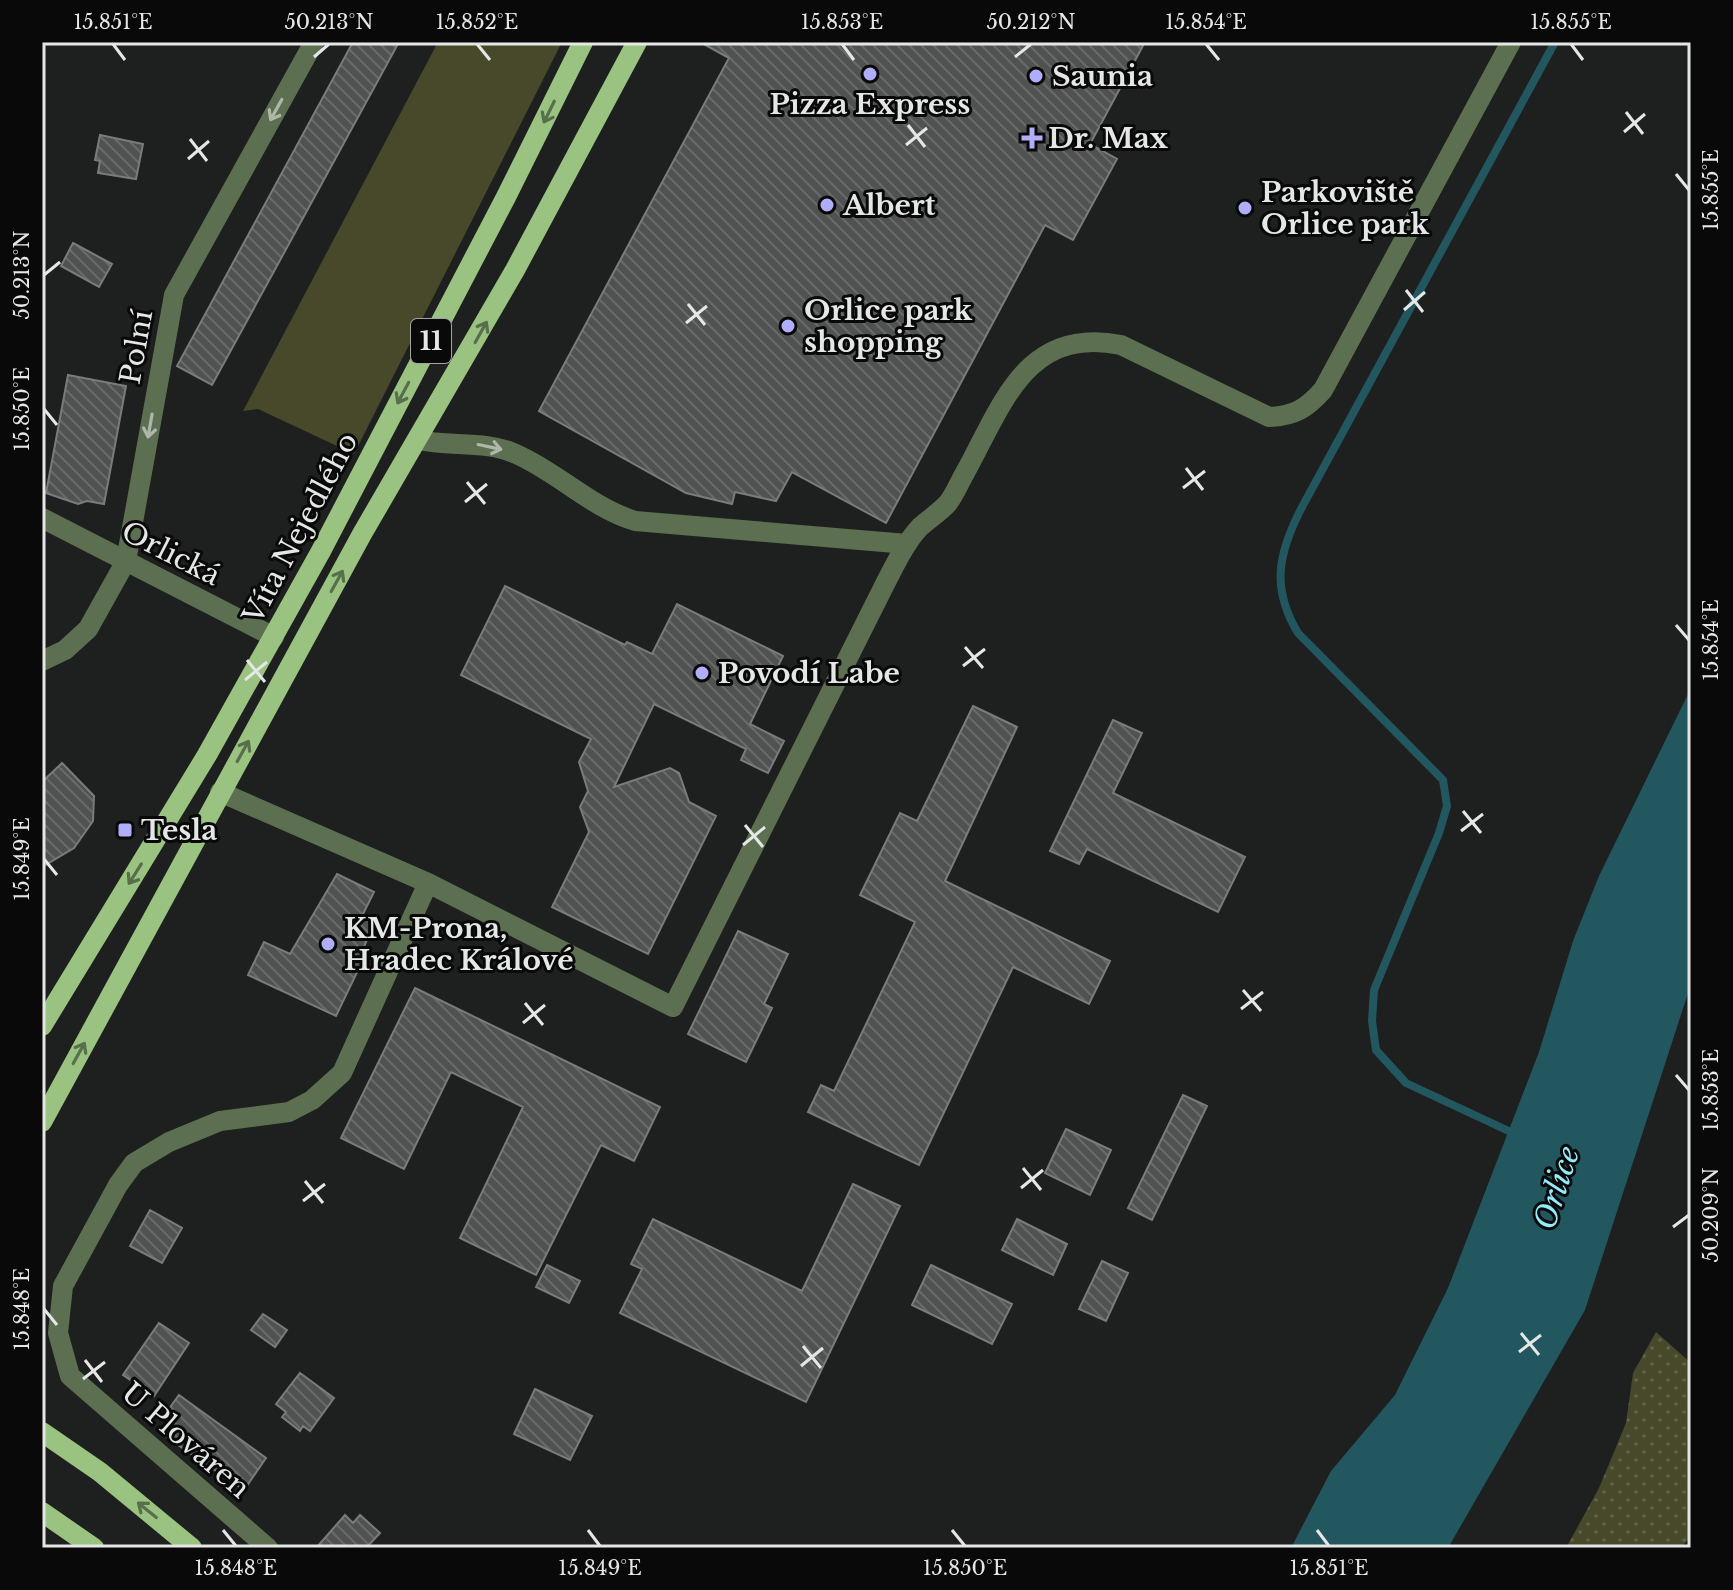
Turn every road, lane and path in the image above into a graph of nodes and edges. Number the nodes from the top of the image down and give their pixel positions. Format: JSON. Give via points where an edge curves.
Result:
{"nodes":[{"id":1,"x":314,"y":42,"type":"edge"},
{"id":2,"x":583,"y":42,"type":"edge"},
{"id":3,"x":637,"y":42,"type":"edge"},
{"id":4,"x":1511,"y":42,"type":"edge"},
{"id":5,"x":418,"y":440,"type":"junction"},
{"id":6,"x":42,"y":518,"type":"edge"},
{"id":7,"x":907,"y":544,"type":"junction"},
{"id":8,"x":126,"y":561,"type":"junction"},
{"id":9,"x":274,"y":637,"type":"junction"},
{"id":10,"x":42,"y":661,"type":"edge"},
{"id":11,"x":220,"y":792,"type":"junction"},
{"id":12,"x":428,"y":883,"type":"junction"},
{"id":13,"x":42,"y":1026,"type":"edge"},
{"id":14,"x":42,"y":1122,"type":"edge"},
{"id":15,"x":42,"y":1432,"type":"edge"},
{"id":16,"x":42,"y":1512,"type":"edge"},
{"id":17,"x":94,"y":1548,"type":"edge"},
{"id":18,"x":192,"y":1548,"type":"edge"},
{"id":19,"x":268,"y":1548,"type":"edge"}],
"edges":[{"from":1,"to":8,"type":"street","name":"Polní","one_way":true,"via":[[174,295]]},
{"from":2,"to":9,"type":"main road","name":"Víta Nejedlého","number":"11","one_way":true},
{"from":5,"to":3,"type":"main road","name":"Víta Nejedlého","number":"11","one_way":true},
{"from":4,"to":7,"type":"street","via":[[1323,390],[1307,408],[1287,416],[1261,414],[1121,345],[1069,344],[1034,361],[1014,382],[948,503]]},
{"from":5,"to":7,"type":"street","one_way":true,"via":[[495,447],[518,455],[608,512],[635,521]]},
{"from":11,"to":5,"type":"main road","name":"Víta Nejedlého","number":"11","one_way":true},
{"from":6,"to":8,"type":"street","name":"Orlická"},
{"from":7,"to":12,"type":"street","via":[[673,1007]]},
{"from":8,"to":9,"type":"street","name":"Orlická"},
{"from":8,"to":10,"type":"street","name":"Polní","via":[[88,629],[65,650]]},
{"from":9,"to":13,"type":"main road","name":"Víta Nejedlého","number":"11","one_way":true},
{"from":11,"to":12,"type":"street"},
{"from":14,"to":11,"type":"main road","name":"Víta Nejedlého","number":"11","one_way":true},
{"from":12,"to":19,"type":"street","name":"U Plováren","via":[[342,1073],[289,1112],[220,1121],[134,1163],[63,1286],[58,1333],[70,1376]]},
{"from":18,"to":15,"type":"main road","one_way":true},
{"from":16,"to":17,"type":"main road"}]}
